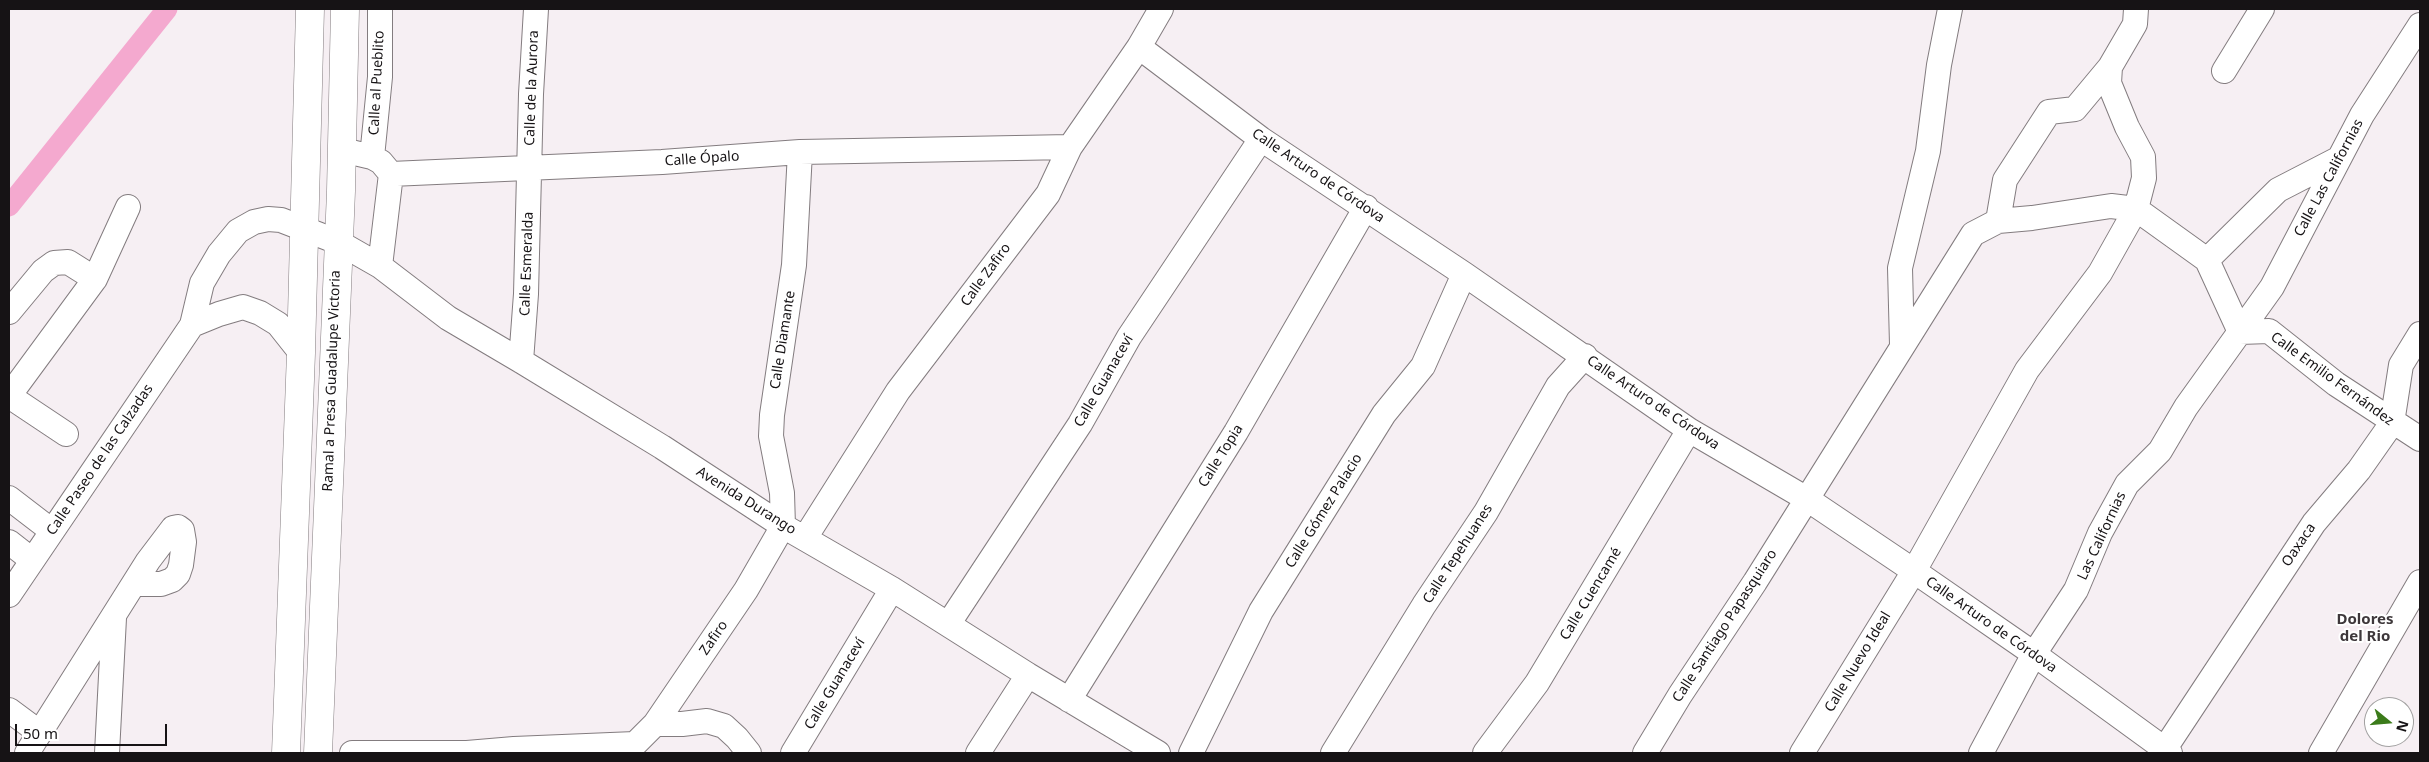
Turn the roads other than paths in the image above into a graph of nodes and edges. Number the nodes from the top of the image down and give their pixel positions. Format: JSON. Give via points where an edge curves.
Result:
{"nodes":[{"id":1,"x":310,"y":9,"type":"edge"},
{"id":2,"x":345,"y":9,"type":"edge"},
{"id":3,"x":380,"y":9,"type":"edge"},
{"id":4,"x":536,"y":9,"type":"edge"},
{"id":5,"x":1161,"y":9,"type":"edge"},
{"id":6,"x":1950,"y":9,"type":"edge"},
{"id":7,"x":2136,"y":9,"type":"edge"},
{"id":8,"x":2262,"y":9,"type":"edge"},
{"id":9,"x":2420,"y":25,"type":"edge"},
{"id":10,"x":1139,"y":47,"type":"junction"},
{"id":11,"x":2110,"y":67,"type":"junction"},
{"id":12,"x":2224,"y":71,"type":"dead end"},
{"id":13,"x":1261,"y":139,"type":"junction"},
{"id":14,"x":1070,"y":147,"type":"junction"},
{"id":15,"x":342,"y":150,"type":"junction"},
{"id":16,"x":800,"y":152,"type":"junction"},
{"id":17,"x":372,"y":157,"type":"junction"},
{"id":18,"x":2338,"y":159,"type":"junction"},
{"id":19,"x":530,"y":167,"type":"junction"},
{"id":20,"x":391,"y":174,"type":"junction"},
{"id":21,"x":128,"y":207,"type":"dead end"},
{"id":22,"x":1366,"y":207,"type":"junction"},
{"id":23,"x":2136,"y":209,"type":"junction"},
{"id":24,"x":1998,"y":221,"type":"junction"},
{"id":25,"x":304,"y":230,"type":"junction"},
{"id":26,"x":338,"y":242,"type":"junction"},
{"id":27,"x":2207,"y":260,"type":"junction"},
{"id":28,"x":380,"y":266,"type":"junction"},
{"id":29,"x":1464,"y":274,"type":"junction"},
{"id":30,"x":95,"y":279,"type":"junction"},
{"id":31,"x":9,"y":312,"type":"edge"},
{"id":32,"x":192,"y":325,"type":"junction"},
{"id":33,"x":2240,"y":332,"type":"junction"},
{"id":34,"x":2420,"y":334,"type":"edge"},
{"id":35,"x":1902,"y":345,"type":"junction"},
{"id":36,"x":301,"y":353,"type":"junction"},
{"id":37,"x":1585,"y":356,"type":"junction"},
{"id":38,"x":521,"y":361,"type":"junction"},
{"id":39,"x":9,"y":396,"type":"edge"},
{"id":40,"x":2392,"y":423,"type":"junction"},
{"id":41,"x":1689,"y":430,"type":"junction"},
{"id":42,"x":66,"y":434,"type":"dead end"},
{"id":43,"x":2420,"y":439,"type":"edge"},
{"id":44,"x":9,"y":498,"type":"edge"},
{"id":45,"x":1807,"y":499,"type":"junction"},
{"id":46,"x":783,"y":526,"type":"junction"},
{"id":47,"x":52,"y":531,"type":"junction"},
{"id":48,"x":806,"y":538,"type":"junction"},
{"id":49,"x":9,"y":542,"type":"edge"},
{"id":50,"x":32,"y":560,"type":"junction"},
{"id":51,"x":1914,"y":571,"type":"junction"},
{"id":52,"x":2420,"y":582,"type":"edge"},
{"id":53,"x":135,"y":584,"type":"dead end"},
{"id":54,"x":892,"y":589,"type":"junction"},
{"id":55,"x":9,"y":595,"type":"edge"},
{"id":56,"x":114,"y":616,"type":"junction"},
{"id":57,"x":949,"y":623,"type":"junction"},
{"id":58,"x":2034,"y":654,"type":"junction"},
{"id":59,"x":1028,"y":675,"type":"junction"},
{"id":60,"x":1069,"y":700,"type":"junction"},
{"id":61,"x":9,"y":710,"type":"edge"},
{"id":62,"x":655,"y":724,"type":"junction"},
{"id":63,"x":40,"y":733,"type":"junction"},
{"id":64,"x":2166,"y":752,"type":"edge"},
{"id":65,"x":27,"y":753,"type":"edge"},
{"id":66,"x":107,"y":753,"type":"edge"},
{"id":67,"x":286,"y":753,"type":"edge"},
{"id":68,"x":318,"y":753,"type":"edge"},
{"id":69,"x":352,"y":753,"type":"edge"},
{"id":70,"x":749,"y":753,"type":"edge"},
{"id":71,"x":794,"y":753,"type":"edge"},
{"id":72,"x":978,"y":753,"type":"edge"},
{"id":73,"x":1158,"y":753,"type":"edge"},
{"id":74,"x":1191,"y":753,"type":"edge"},
{"id":75,"x":1333,"y":753,"type":"edge"},
{"id":76,"x":1486,"y":753,"type":"edge"},
{"id":77,"x":1645,"y":753,"type":"edge"},
{"id":78,"x":1802,"y":753,"type":"edge"},
{"id":79,"x":1981,"y":753,"type":"edge"},
{"id":80,"x":2321,"y":753,"type":"edge"}],
"edges":[{"from":1,"to":25,"type":"main road"},
{"from":2,"to":15,"type":"main road","name":"Ramal a Presa Guadalupe Victoria"},
{"from":3,"to":17,"type":"street","name":"Calle al Pueblito","via":[[380,76]]},
{"from":4,"to":19,"type":"street","name":"Calle de la Aurora"},
{"from":5,"to":10,"type":"street","name":"Calle Zafiro"},
{"from":6,"to":35,"type":"street","via":[[1928,151],[1900,268]]},
{"from":7,"to":11,"type":"street","via":[[2135,24]]},
{"from":8,"to":12,"type":"street"},
{"from":9,"to":18,"type":"street","name":"Calle Las Californias"},
{"from":10,"to":13,"type":"street","name":"Calle Arturo de Córdova"},
{"from":10,"to":14,"type":"street","name":"Calle Zafiro"},
{"from":11,"to":23,"type":"street","name":"Calle Nuevo Ideal","via":[[2109,83],[2113,94],[2143,157],[2144,178]]},
{"from":11,"to":24,"type":"street","via":[[2074,109],[2048,112],[2004,180]]},
{"from":13,"to":22,"type":"street","name":"Calle Arturo de Córdova"},
{"from":13,"to":57,"type":"street","name":"Calle Guanaceví","via":[[1129,337],[1080,424]]},
{"from":14,"to":16,"type":"street","name":"Calle Ópalo"},
{"from":14,"to":48,"type":"street","name":"Calle Zafiro","via":[[1048,194],[898,391]]},
{"from":15,"to":17,"type":"street"},
{"from":15,"to":26,"type":"main road","name":"Ramal a Presa Guadalupe Victoria"},
{"from":16,"to":19,"type":"street","name":"Calle Ópalo"},
{"from":16,"to":46,"type":"street","name":"Calle Diamante","via":[[794,266],[771,436],[782,493]]},
{"from":17,"to":20,"type":"street"},
{"from":18,"to":27,"type":"street","via":[[2278,190]]},
{"from":18,"to":33,"type":"street","name":"Calle Las Californias","via":[[2272,287]]},
{"from":19,"to":20,"type":"street","name":"Calle Ópalo"},
{"from":19,"to":38,"type":"street","name":"Calle Esmeralda"},
{"from":20,"to":28,"type":"street"},
{"from":21,"to":30,"type":"street"},
{"from":22,"to":29,"type":"street","name":"Calle Arturo de Córdova"},
{"from":22,"to":60,"type":"street","name":"Calle Topia","via":[[1236,432]]},
{"from":23,"to":24,"type":"street","via":[[2111,206]]},
{"from":23,"to":27,"type":"street"},
{"from":23,"to":51,"type":"street","name":"Calle Nuevo Ideal","via":[[2100,273],[2027,370]]},
{"from":24,"to":35,"type":"street","name":"Calle Santiago Papasquiaro","via":[[1972,234]]},
{"from":25,"to":26,"type":"street","name":"Calle Paseo de las Calzadas"},
{"from":25,"to":32,"type":"street","name":"Calle Paseo de las Calzadas","via":[[281,220],[268,219],[238,231],[219,254],[202,283]]},
{"from":25,"to":36,"type":"main road"},
{"from":26,"to":28,"type":"street","name":"Avenida Durango"},
{"from":26,"to":68,"type":"main road","name":"Ramal a Presa Guadalupe Victoria"},
{"from":27,"to":33,"type":"street"},
{"from":28,"to":38,"type":"street","name":"Avenida Durango","via":[[448,318]]},
{"from":29,"to":37,"type":"street","name":"Calle Arturo de Córdova"},
{"from":29,"to":74,"type":"street","name":"Calle Gómez Palacio","via":[[1423,366],[1384,414],[1262,611]]},
{"from":30,"to":31,"type":"street","via":[[68,262],[54,263],[43,271]]},
{"from":30,"to":39,"type":"street"},
{"from":32,"to":36,"type":"street","via":[[242,308],[260,313],[278,324]]},
{"from":32,"to":47,"type":"street","name":"Calle Paseo de las Calzadas"},
{"from":33,"to":40,"type":"street","name":"Calle Emilio Fernández","via":[[2269,332]]},
{"from":33,"to":58,"type":"street","name":"Las Californias","via":[[2186,407],[2160,451],[2126,484],[2100,533],[2076,590]]},
{"from":34,"to":40,"type":"street","name":"Oaxaca","via":[[2401,364]]},
{"from":35,"to":45,"type":"street","name":"Calle Santiago Papasquiaro"},
{"from":36,"to":67,"type":"main road"},
{"from":37,"to":41,"type":"street","name":"Calle Arturo de Córdova"},
{"from":37,"to":75,"type":"street","name":"Calle Tepehuanes","via":[[1558,386],[1486,512]]},
{"from":38,"to":46,"type":"street","name":"Avenida Durango"},
{"from":39,"to":42,"type":"street"},
{"from":40,"to":43,"type":"street","name":"Calle Emilio Fernández"},
{"from":40,"to":64,"type":"street","name":"Oaxaca","via":[[2359,470],[2314,523]]},
{"from":41,"to":45,"type":"street","name":"Calle Arturo de Córdova"},
{"from":41,"to":76,"type":"street","name":"Calle Cuencamé","via":[[1538,683]]},
{"from":44,"to":47,"type":"street"},
{"from":45,"to":51,"type":"street","name":"Calle Arturo de Córdova"},
{"from":45,"to":77,"type":"street","name":"Calle Santiago Papasquiaro"},
{"from":46,"to":48,"type":"street","name":"Avenida Durango"},
{"from":46,"to":62,"type":"street","name":"Zafiro","via":[[746,590]]},
{"from":47,"to":50,"type":"street","name":"Calle Paseo de las Calzadas"},
{"from":48,"to":54,"type":"street","name":"Avenida Durango"},
{"from":49,"to":50,"type":"street"},
{"from":50,"to":55,"type":"street","name":"Calle Paseo de las Calzadas"},
{"from":51,"to":58,"type":"street","name":"Calle Arturo de Córdova"},
{"from":51,"to":78,"type":"street","name":"Calle Nuevo Ideal"},
{"from":52,"to":80,"type":"street"},
{"from":53,"to":56,"type":"street"},
{"from":54,"to":57,"type":"street","name":"Avenida Durango"},
{"from":54,"to":71,"type":"street","name":"Calle Guanaceví"},
{"from":56,"to":63,"type":"street"},
{"from":56,"to":66,"type":"street"},
{"from":57,"to":59,"type":"street","name":"Avenida Durango"},
{"from":58,"to":64,"type":"street","name":"Calle Arturo de Córdova"},
{"from":58,"to":79,"type":"street","name":"Las Californias"},
{"from":59,"to":60,"type":"street","name":"Avenida Durango"},
{"from":59,"to":72,"type":"street"},
{"from":60,"to":73,"type":"street","name":"Avenida Durango"},
{"from":61,"to":63,"type":"street"},
{"from":62,"to":69,"type":"street","name":"Zafiro","via":[[635,744],[468,753]]},
{"from":62,"to":70,"type":"street","via":[[707,720],[724,726]]},
{"from":63,"to":65,"type":"street"}]}
